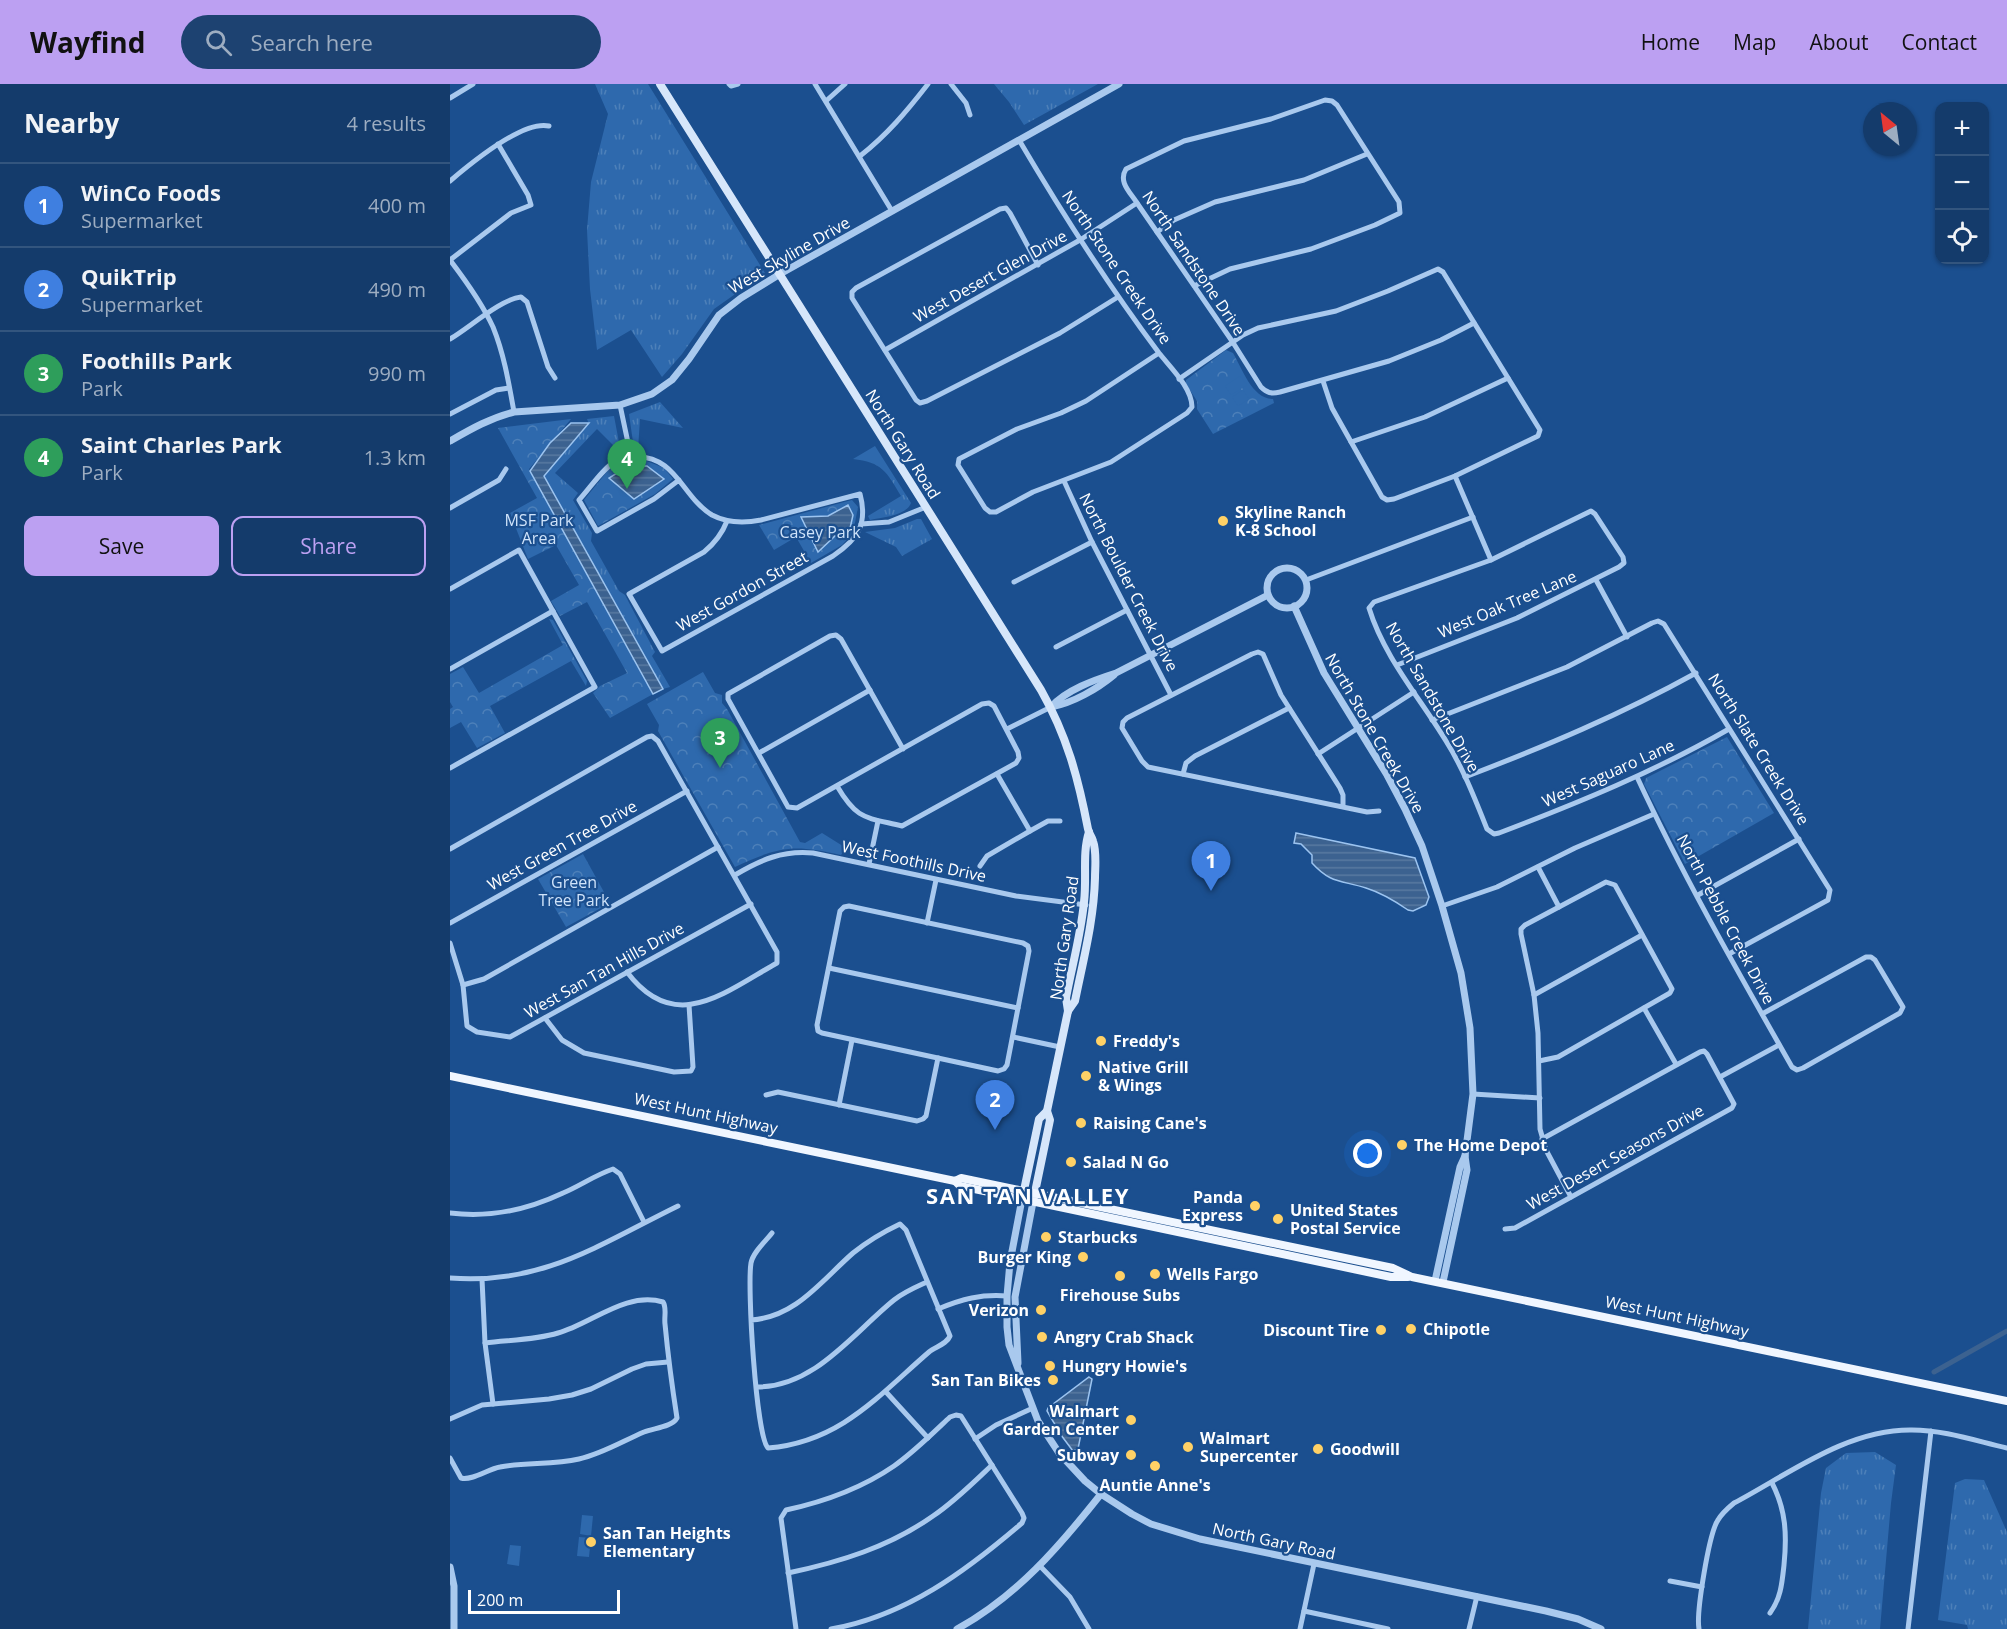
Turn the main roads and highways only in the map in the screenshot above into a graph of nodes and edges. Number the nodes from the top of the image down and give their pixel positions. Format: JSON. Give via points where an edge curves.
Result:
{"nodes":[{"id":1,"x":660,"y":84,"type":"edge"},
{"id":2,"x":450,"y":1076,"type":"edge"},
{"id":3,"x":1047,"y":1111,"type":"junction"},
{"id":4,"x":1038,"y":1126,"type":"junction"},
{"id":5,"x":1046,"y":1142,"type":"junction"},
{"id":6,"x":1023,"y":1195,"type":"junction"},
{"id":7,"x":1034,"y":1197,"type":"junction"},
{"id":8,"x":2007,"y":1401,"type":"edge"}],
"edges":[{"from":1,"to":3,"type":"main road","name":"North Gary Road","via":[[1051,707],[1074,764],[1094,843],[1095,881],[1075,1001],[1068,1011]]},
{"from":2,"to":6,"type":"main road","name":"West Hunt Highway","via":[[955,1181],[960,1186]]},
{"from":3,"to":4,"type":"main road","name":"North Gary Road"},
{"from":3,"to":5,"type":"main road","name":"North Gary Road","via":[[1050,1120]]},
{"from":4,"to":5,"type":"main road"},
{"from":4,"to":6,"type":"main road","name":"North Gary Road"},
{"from":5,"to":7,"type":"main road","name":"North Gary Road"},
{"from":6,"to":7,"type":"main road","name":"West Hunt Highway"},
{"from":7,"to":8,"type":"main road","name":"West Hunt Highway","via":[[1328,1259],[1391,1277],[1439,1282]]}]}
